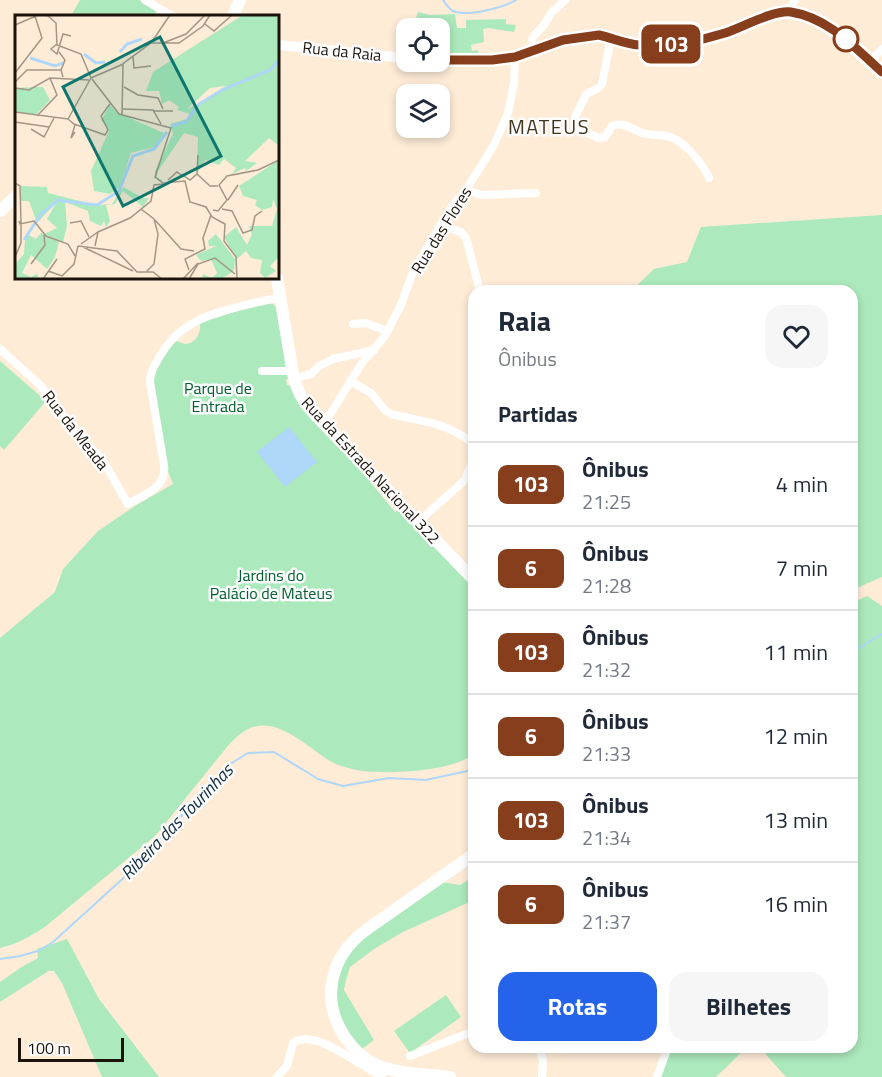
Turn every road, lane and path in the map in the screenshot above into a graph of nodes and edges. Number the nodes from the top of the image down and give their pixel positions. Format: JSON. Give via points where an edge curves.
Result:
{"nodes":[{"id":1,"x":145,"y":0,"type":"edge"},
{"id":2,"x":240,"y":0,"type":"edge"},
{"id":3,"x":565,"y":0,"type":"edge"},
{"id":4,"x":795,"y":0,"type":"edge"},
{"id":5,"x":787,"y":12,"type":"junction"},
{"id":6,"x":170,"y":15,"type":"edge"},
{"id":7,"x":232,"y":15,"type":"edge"},
{"id":8,"x":611,"y":38,"type":"junction"},
{"id":9,"x":279,"y":45,"type":"edge"},
{"id":10,"x":882,"y":49,"type":"edge"},
{"id":11,"x":534,"y":50,"type":"junction"},
{"id":12,"x":396,"y":57,"type":"edge"},
{"id":13,"x":515,"y":57,"type":"junction"},
{"id":14,"x":450,"y":60,"type":"edge"},
{"id":15,"x":870,"y":62,"type":"junction"},
{"id":16,"x":882,"y":72,"type":"edge"},
{"id":17,"x":709,"y":178,"type":"dead end"},
{"id":18,"x":466,"y":190,"type":"junction"},
{"id":19,"x":536,"y":194,"type":"dead end"},
{"id":20,"x":15,"y":197,"type":"edge"},
{"id":21,"x":0,"y":212,"type":"edge"},
{"id":22,"x":441,"y":225,"type":"junction"},
{"id":23,"x":277,"y":279,"type":"edge"},
{"id":24,"x":478,"y":285,"type":"edge"},
{"id":25,"x":280,"y":297,"type":"junction"},
{"id":26,"x":353,"y":324,"type":"dead end"},
{"id":27,"x":387,"y":331,"type":"junction"},
{"id":28,"x":0,"y":349,"type":"edge"},
{"id":29,"x":374,"y":350,"type":"junction"},
{"id":30,"x":262,"y":371,"type":"dead end"},
{"id":31,"x":293,"y":375,"type":"junction"},
{"id":32,"x":350,"y":381,"type":"junction"},
{"id":33,"x":324,"y":424,"type":"junction"},
{"id":34,"x":468,"y":440,"type":"edge"},
{"id":35,"x":468,"y":472,"type":"edge"},
{"id":36,"x":418,"y":522,"type":"junction"},
{"id":37,"x":468,"y":574,"type":"edge"},
{"id":38,"x":468,"y":858,"type":"edge"},
{"id":39,"x":468,"y":1033,"type":"edge"},
{"id":40,"x":540,"y":1053,"type":"edge"},
{"id":41,"x":666,"y":1053,"type":"edge"},
{"id":42,"x":410,"y":1056,"type":"dead end"},
{"id":43,"x":381,"y":1072,"type":"edge"},
{"id":44,"x":278,"y":1077,"type":"edge"},
{"id":45,"x":450,"y":1077,"type":"edge"},
{"id":46,"x":542,"y":1077,"type":"edge"},
{"id":47,"x":657,"y":1077,"type":"edge"}],
"edges":[{"from":1,"to":6,"type":"street"},
{"from":2,"to":7,"type":"main road"},
{"from":3,"to":11,"type":"street","via":[[532,37]]},
{"from":4,"to":5,"type":"street"},
{"from":5,"to":8,"type":"main road","via":[[726,33],[680,43],[642,45]]},
{"from":5,"to":15,"type":"main road","via":[[833,29]]},
{"from":8,"to":11,"type":"main road","via":[[572,38]]},
{"from":8,"to":17,"type":"street","via":[[602,84],[586,95],[575,117],[576,125],[599,138],[619,124],[671,137],[692,154]]},
{"from":9,"to":12,"type":"main road","name":"Rua da Raia"},
{"from":10,"to":15,"type":"street"},
{"from":11,"to":13,"type":"main road"},
{"from":13,"to":14,"type":"main road"},
{"from":13,"to":18,"type":"street","name":"Rua das Flores","via":[[514,83],[504,123]]},
{"from":15,"to":16,"type":"main road"},
{"from":18,"to":19,"type":"street","via":[[482,195]]},
{"from":18,"to":22,"type":"street","name":"Rua das Flores"},
{"from":20,"to":21,"type":"main road"},
{"from":22,"to":24,"type":"street","via":[[466,238]]},
{"from":22,"to":27,"type":"street","name":"Rua das Flores","via":[[414,271]]},
{"from":23,"to":25,"type":"main road","name":"Rua da Estrada Nacional 322"},
{"from":25,"to":28,"type":"street","name":"Rua da Meada","via":[[199,320],[180,332],[164,350],[150,382],[164,476],[156,488],[128,504],[102,459],[72,428],[40,385]]},
{"from":25,"to":31,"type":"main road","name":"Rua da Estrada Nacional 322"},
{"from":26,"to":27,"type":"street","via":[[366,322]]},
{"from":27,"to":29,"type":"street","name":"Rua das Flores"},
{"from":29,"to":31,"type":"street","via":[[333,359],[310,375]]},
{"from":29,"to":32,"type":"street","name":"Rua das Flores"},
{"from":30,"to":31,"type":"street"},
{"from":31,"to":33,"type":"main road","name":"Rua da Estrada Nacional 322","via":[[302,399]]},
{"from":32,"to":33,"type":"street","name":"Rua das Flores"},
{"from":32,"to":34,"type":"street","via":[[371,393],[388,413],[440,424]]},
{"from":33,"to":36,"type":"main road","name":"Rua da Estrada Nacional 322"},
{"from":35,"to":36,"type":"street","via":[[465,480]]},
{"from":36,"to":37,"type":"main road","name":"Rua da Estrada Nacional 322"},
{"from":38,"to":43,"type":"main road","via":[[362,933],[349,945],[334,973],[333,1007],[337,1021],[356,1050]]},
{"from":39,"to":42,"type":"street"},
{"from":40,"to":46,"type":"street"},
{"from":41,"to":47,"type":"street"},
{"from":43,"to":44,"type":"street","via":[[315,1040],[303,1039],[293,1043],[287,1066]]},
{"from":43,"to":45,"type":"main road"}]}
